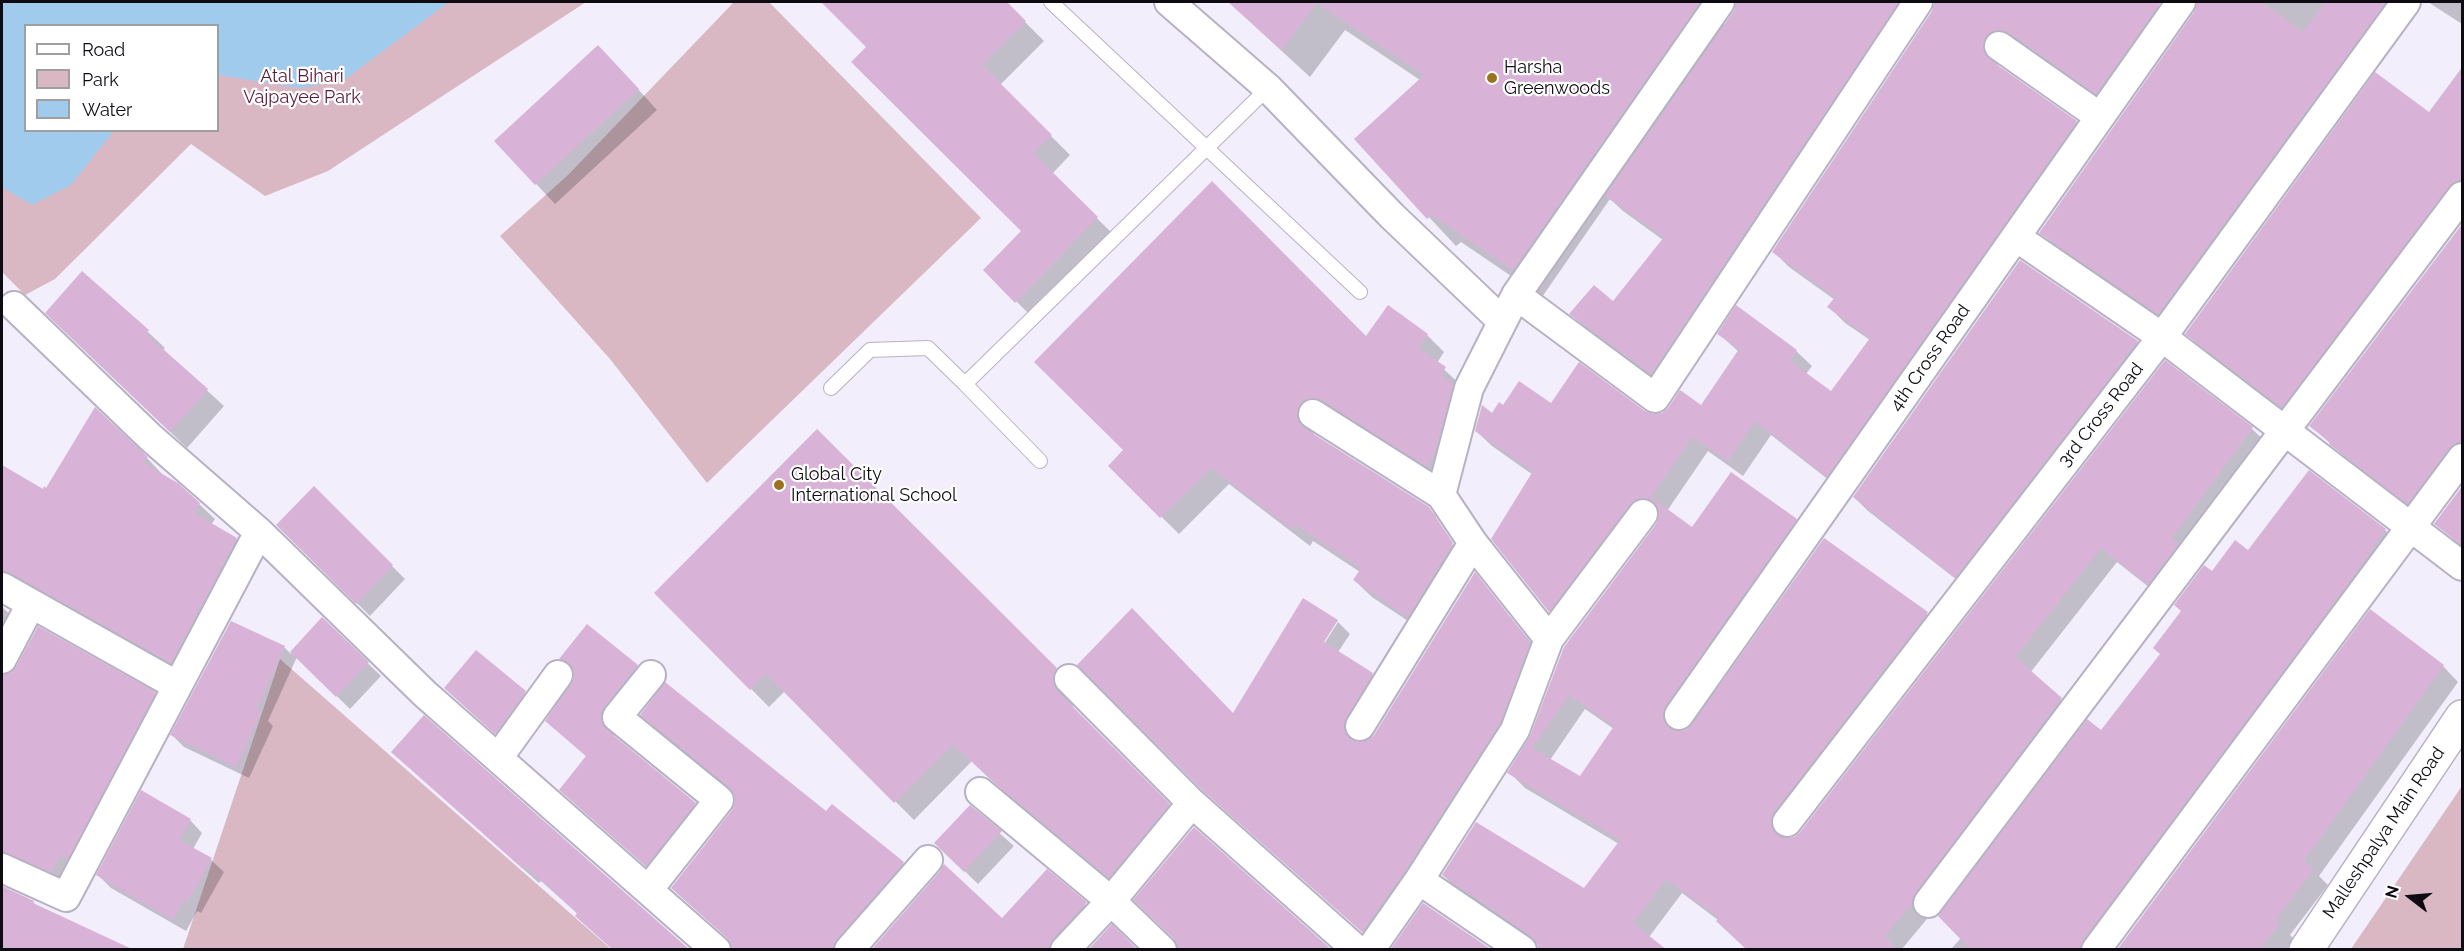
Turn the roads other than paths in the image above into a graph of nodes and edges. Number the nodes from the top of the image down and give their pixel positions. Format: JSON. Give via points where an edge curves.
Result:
{"nodes":[{"id":1,"x":1051,"y":2,"type":"edge"},
{"id":2,"x":1169,"y":2,"type":"edge"},
{"id":3,"x":1720,"y":2,"type":"edge"},
{"id":4,"x":1918,"y":2,"type":"edge"},
{"id":5,"x":2181,"y":2,"type":"edge"},
{"id":6,"x":2406,"y":2,"type":"edge"},
{"id":7,"x":1198,"y":11,"type":"edge"},
{"id":8,"x":1999,"y":46,"type":"dead end"},
{"id":9,"x":1268,"y":88,"type":"junction"},
{"id":10,"x":2100,"y":117,"type":"junction"},
{"id":11,"x":1207,"y":148,"type":"junction"},
{"id":12,"x":2463,"y":196,"type":"edge"},
{"id":13,"x":2016,"y":237,"type":"junction"},
{"id":14,"x":1360,"y":292,"type":"dead end"},
{"id":15,"x":1516,"y":295,"type":"junction"},
{"id":16,"x":14,"y":306,"type":"dead end"},
{"id":17,"x":1502,"y":321,"type":"junction"},
{"id":18,"x":2162,"y":337,"type":"junction"},
{"id":19,"x":965,"y":384,"type":"junction"},
{"id":20,"x":831,"y":388,"type":"dead end"},
{"id":21,"x":1313,"y":414,"type":"dead end"},
{"id":22,"x":2286,"y":432,"type":"junction"},
{"id":23,"x":2463,"y":458,"type":"edge"},
{"id":24,"x":1040,"y":461,"type":"dead end"},
{"id":25,"x":1441,"y":495,"type":"junction"},
{"id":26,"x":1643,"y":514,"type":"dead end"},
{"id":27,"x":2411,"y":527,"type":"junction"},
{"id":28,"x":259,"y":532,"type":"junction"},
{"id":29,"x":1473,"y":543,"type":"junction"},
{"id":30,"x":2463,"y":566,"type":"edge"},
{"id":31,"x":2,"y":587,"type":"edge"},
{"id":32,"x":31,"y":604,"type":"junction"},
{"id":33,"x":1549,"y":639,"type":"junction"},
{"id":34,"x":2,"y":659,"type":"edge"},
{"id":35,"x":558,"y":675,"type":"dead end"},
{"id":36,"x":651,"y":675,"type":"dead end"},
{"id":37,"x":1069,"y":679,"type":"dead end"},
{"id":38,"x":176,"y":686,"type":"junction"},
{"id":39,"x":1679,"y":715,"type":"dead end"},
{"id":40,"x":2463,"y":717,"type":"edge"},
{"id":41,"x":1360,"y":726,"type":"dead end"},
{"id":42,"x":498,"y":758,"type":"junction"},
{"id":43,"x":980,"y":792,"type":"dead end"},
{"id":44,"x":1192,"y":803,"type":"junction"},
{"id":45,"x":1787,"y":822,"type":"dead end"},
{"id":46,"x":928,"y":860,"type":"dead end"},
{"id":47,"x":2,"y":868,"type":"edge"},
{"id":48,"x":1419,"y":880,"type":"junction"},
{"id":49,"x":648,"y":890,"type":"junction"},
{"id":50,"x":1111,"y":901,"type":"junction"},
{"id":51,"x":1929,"y":903,"type":"dead end"},
{"id":52,"x":716,"y":950,"type":"edge"},
{"id":53,"x":849,"y":950,"type":"edge"},
{"id":54,"x":1065,"y":950,"type":"edge"},
{"id":55,"x":1162,"y":950,"type":"edge"},
{"id":56,"x":1357,"y":950,"type":"edge"},
{"id":57,"x":1370,"y":950,"type":"edge"},
{"id":58,"x":1522,"y":950,"type":"edge"},
{"id":59,"x":2096,"y":950,"type":"edge"},
{"id":60,"x":2306,"y":950,"type":"edge"}],
"edges":[{"from":1,"to":11,"type":"lane"},
{"from":2,"to":7,"type":"street"},
{"from":3,"to":15,"type":"street"},
{"from":4,"to":15,"type":"street","via":[[1655,398]]},
{"from":5,"to":10,"type":"street","name":"4th Cross Road"},
{"from":6,"to":18,"type":"street","name":"3rd Cross Road"},
{"from":7,"to":9,"type":"street"},
{"from":8,"to":10,"type":"street"},
{"from":9,"to":11,"type":"lane"},
{"from":9,"to":17,"type":"street","via":[[1392,216]]},
{"from":10,"to":13,"type":"street","name":"4th Cross Road"},
{"from":11,"to":14,"type":"lane"},
{"from":11,"to":19,"type":"lane"},
{"from":12,"to":22,"type":"street"},
{"from":13,"to":18,"type":"street"},
{"from":13,"to":39,"type":"street","name":"4th Cross Road"},
{"from":15,"to":17,"type":"street"},
{"from":16,"to":28,"type":"street","via":[[150,437]]},
{"from":17,"to":25,"type":"street","via":[[1469,388]]},
{"from":18,"to":22,"type":"street"},
{"from":18,"to":45,"type":"street","name":"3rd Cross Road"},
{"from":19,"to":20,"type":"lane","via":[[928,348],[870,351]]},
{"from":19,"to":24,"type":"lane"},
{"from":21,"to":25,"type":"street"},
{"from":22,"to":27,"type":"street"},
{"from":22,"to":51,"type":"street"},
{"from":23,"to":27,"type":"street"},
{"from":25,"to":29,"type":"street"},
{"from":26,"to":33,"type":"street"},
{"from":27,"to":30,"type":"street"},
{"from":27,"to":59,"type":"street"},
{"from":28,"to":38,"type":"street"},
{"from":28,"to":42,"type":"street","via":[[425,694]]},
{"from":29,"to":33,"type":"street"},
{"from":29,"to":41,"type":"street"},
{"from":31,"to":32,"type":"street"},
{"from":32,"to":34,"type":"street"},
{"from":32,"to":38,"type":"street"},
{"from":33,"to":48,"type":"street","via":[[1515,730]]},
{"from":35,"to":42,"type":"street"},
{"from":36,"to":49,"type":"street","via":[[617,717],[719,801]]},
{"from":37,"to":44,"type":"street"},
{"from":38,"to":47,"type":"street","via":[[66,897]]},
{"from":40,"to":60,"type":"main road","name":"Malleshpalya Main Road"},
{"from":42,"to":49,"type":"street"},
{"from":43,"to":50,"type":"street"},
{"from":44,"to":50,"type":"street"},
{"from":44,"to":56,"type":"street"},
{"from":46,"to":53,"type":"street"},
{"from":48,"to":57,"type":"street"},
{"from":48,"to":58,"type":"street"},
{"from":49,"to":52,"type":"street"},
{"from":50,"to":54,"type":"street"},
{"from":50,"to":55,"type":"street"}]}
